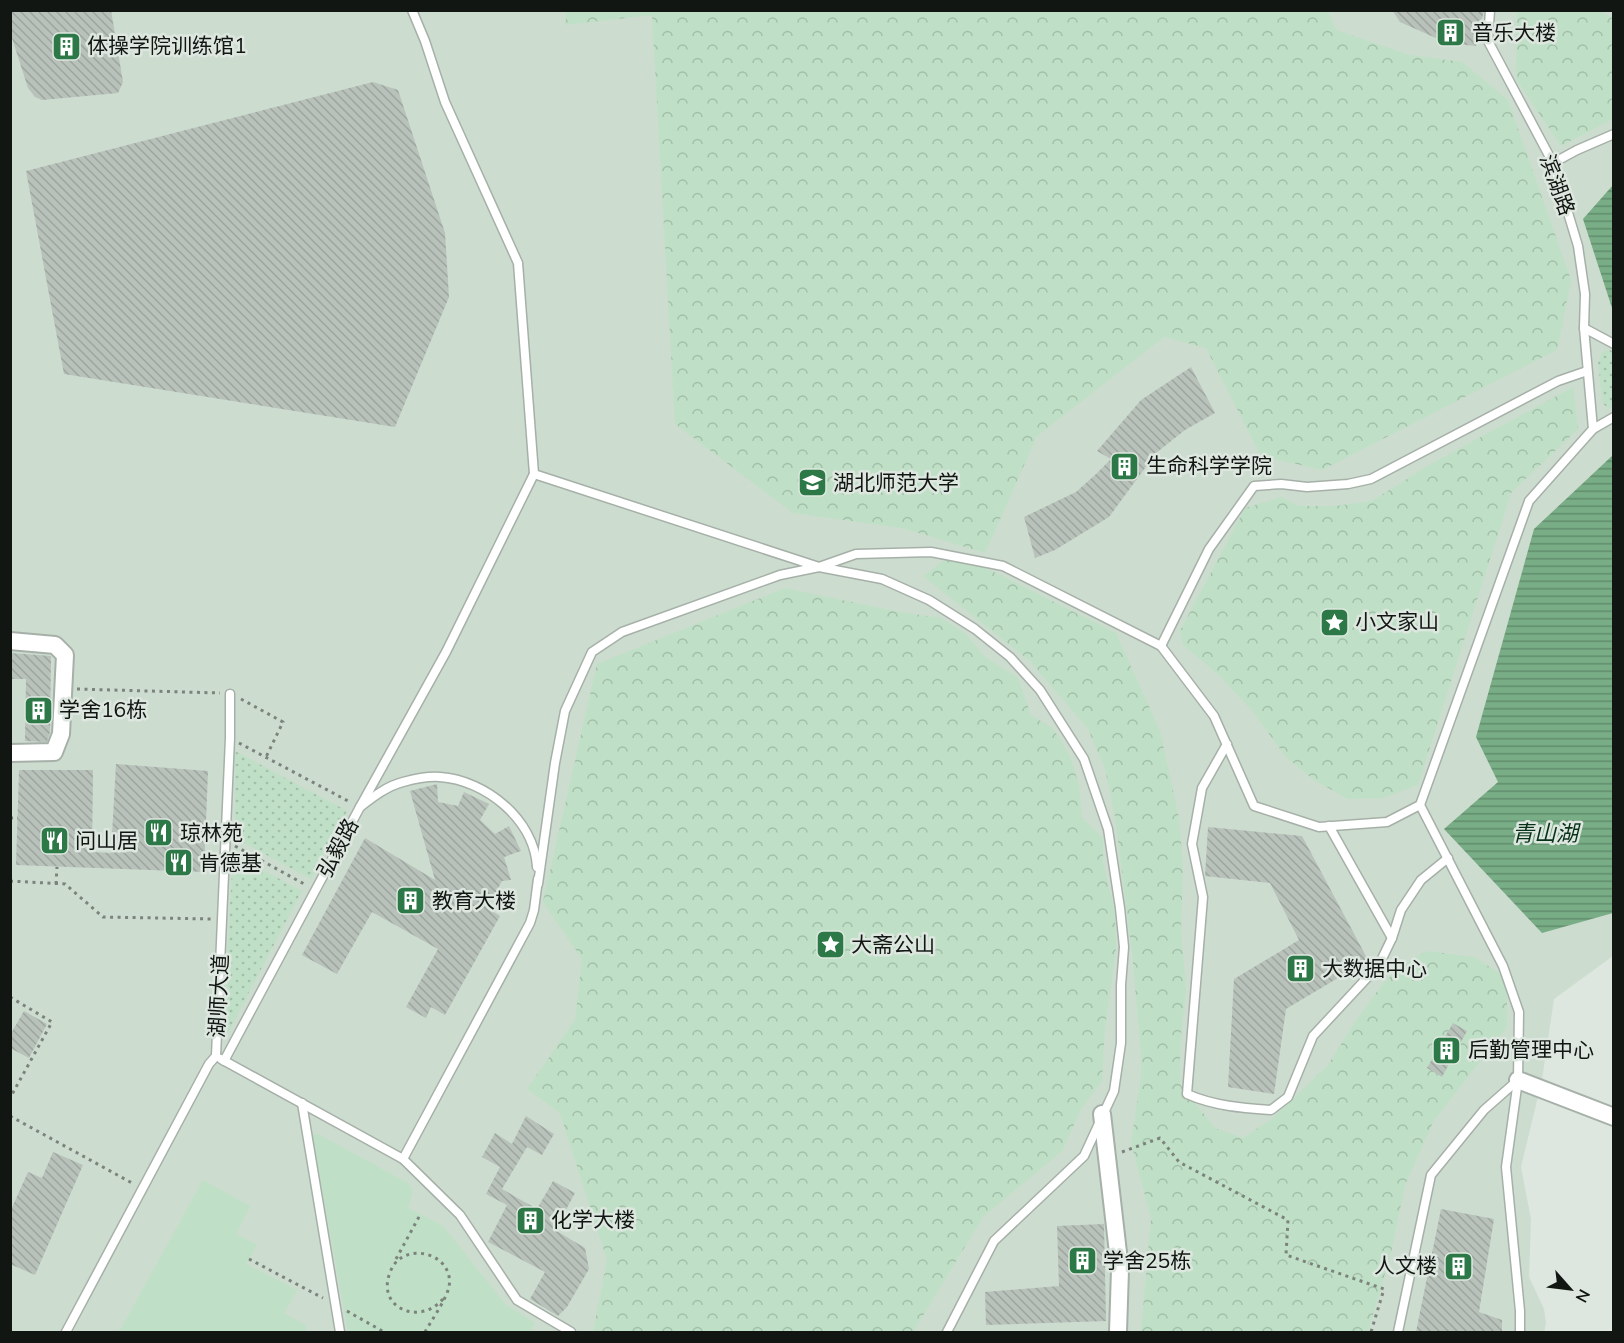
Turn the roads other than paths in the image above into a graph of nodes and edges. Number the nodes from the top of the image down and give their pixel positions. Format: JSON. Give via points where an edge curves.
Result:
{"nodes":[{"id":1,"x":412,"y":10,"type":"edge"},
{"id":2,"x":1490,"y":10,"type":"edge"},
{"id":3,"x":1614,"y":134,"type":"edge"},
{"id":4,"x":1553,"y":163,"type":"junction"},
{"id":5,"x":1584,"y":328,"type":"junction"},
{"id":6,"x":1614,"y":344,"type":"edge"},
{"id":7,"x":1587,"y":371,"type":"junction"},
{"id":8,"x":1614,"y":417,"type":"edge"},
{"id":9,"x":1593,"y":429,"type":"junction"},
{"id":10,"x":534,"y":474,"type":"junction"},
{"id":11,"x":819,"y":567,"type":"junction"},
{"id":12,"x":10,"y":641,"type":"edge"},
{"id":13,"x":1161,"y":646,"type":"junction"},
{"id":14,"x":230,"y":693,"type":"road end"},
{"id":15,"x":1227,"y":744,"type":"junction"},
{"id":16,"x":10,"y":753,"type":"edge"},
{"id":17,"x":1420,"y":805,"type":"junction"},
{"id":18,"x":360,"y":807,"type":"junction"},
{"id":19,"x":1329,"y":826,"type":"junction"},
{"id":20,"x":1448,"y":858,"type":"junction"},
{"id":21,"x":538,"y":885,"type":"junction"},
{"id":22,"x":1392,"y":938,"type":"junction"},
{"id":23,"x":216,"y":1056,"type":"junction"},
{"id":24,"x":224,"y":1061,"type":"junction"},
{"id":25,"x":1518,"y":1080,"type":"junction"},
{"id":26,"x":302,"y":1103,"type":"junction"},
{"id":27,"x":1102,"y":1114,"type":"junction"},
{"id":28,"x":1614,"y":1117,"type":"edge"},
{"id":29,"x":403,"y":1159,"type":"junction"},
{"id":30,"x":66,"y":1332,"type":"edge"},
{"id":31,"x":340,"y":1332,"type":"edge"},
{"id":32,"x":571,"y":1332,"type":"edge"},
{"id":33,"x":947,"y":1332,"type":"edge"},
{"id":34,"x":1118,"y":1332,"type":"edge"},
{"id":35,"x":1398,"y":1332,"type":"edge"},
{"id":36,"x":1520,"y":1332,"type":"edge"}],
"edges":[{"from":1,"to":10,"type":"lane","via":[[445,102],[518,263]]},
{"from":2,"to":4,"type":"lane","name":"滨湖路","via":[[1488,42]]},
{"from":3,"to":4,"type":"lane"},
{"from":4,"to":5,"type":"lane","name":"滨湖路","via":[[1578,246],[1585,294]]},
{"from":5,"to":6,"type":"lane"},
{"from":5,"to":7,"type":"lane","name":"滨湖路"},
{"from":7,"to":9,"type":"lane","name":"滨湖路"},
{"from":7,"to":13,"type":"lane","via":[[1558,381],[1371,479],[1307,487],[1254,486],[1209,549]]},
{"from":8,"to":9,"type":"lane"},
{"from":9,"to":17,"type":"lane","via":[[1529,501]]},
{"from":10,"to":11,"type":"lane"},
{"from":10,"to":18,"type":"lane","via":[[446,652]]},
{"from":11,"to":13,"type":"lane","via":[[856,554],[931,552],[1003,566]]},
{"from":11,"to":21,"type":"lane","via":[[780,574],[622,632],[592,651],[565,711]]},
{"from":11,"to":27,"type":"lane","via":[[882,579],[929,600],[975,629],[1010,657],[1040,690],[1084,759],[1108,829],[1124,947],[1121,1043],[1114,1091]]},
{"from":12,"to":16,"type":"street","via":[[55,645],[65,655],[61,734],[54,752]]},
{"from":13,"to":15,"type":"lane","via":[[1214,716]]},
{"from":14,"to":23,"type":"lane","name":"湖师大道"},
{"from":15,"to":19,"type":"lane","via":[[1254,806],[1319,827]]},
{"from":15,"to":22,"type":"lane","via":[[1202,788],[1192,844],[1203,897],[1187,1094],[1202,1100],[1271,1110],[1288,1097],[1314,1036],[1378,965]]},
{"from":17,"to":19,"type":"lane","via":[[1387,822]]},
{"from":17,"to":20,"type":"lane"},
{"from":18,"to":21,"type":"lane","name":"弘毅路","via":[[401,782],[440,777],[473,785],[502,802],[519,821],[537,860]]},
{"from":18,"to":24,"type":"lane","name":"弘毅路"},
{"from":19,"to":22,"type":"lane"},
{"from":20,"to":22,"type":"lane","via":[[1420,880],[1401,910]]},
{"from":20,"to":25,"type":"lane","via":[[1503,966],[1519,1012]]},
{"from":21,"to":29,"type":"lane","name":"弘毅路","via":[[530,923]]},
{"from":23,"to":24,"type":"lane"},
{"from":23,"to":30,"type":"lane","name":"湖师大道"},
{"from":24,"to":26,"type":"lane"},
{"from":25,"to":28,"type":"street"},
{"from":25,"to":35,"type":"lane","via":[[1484,1110],[1431,1175]]},
{"from":25,"to":36,"type":"lane","via":[[1506,1167]]},
{"from":26,"to":29,"type":"lane"},
{"from":26,"to":31,"type":"lane"},
{"from":27,"to":33,"type":"lane","via":[[1084,1156],[994,1241]]},
{"from":27,"to":34,"type":"street","via":[[1120,1270]]},
{"from":29,"to":32,"type":"lane","via":[[460,1215],[517,1300]]}]}
